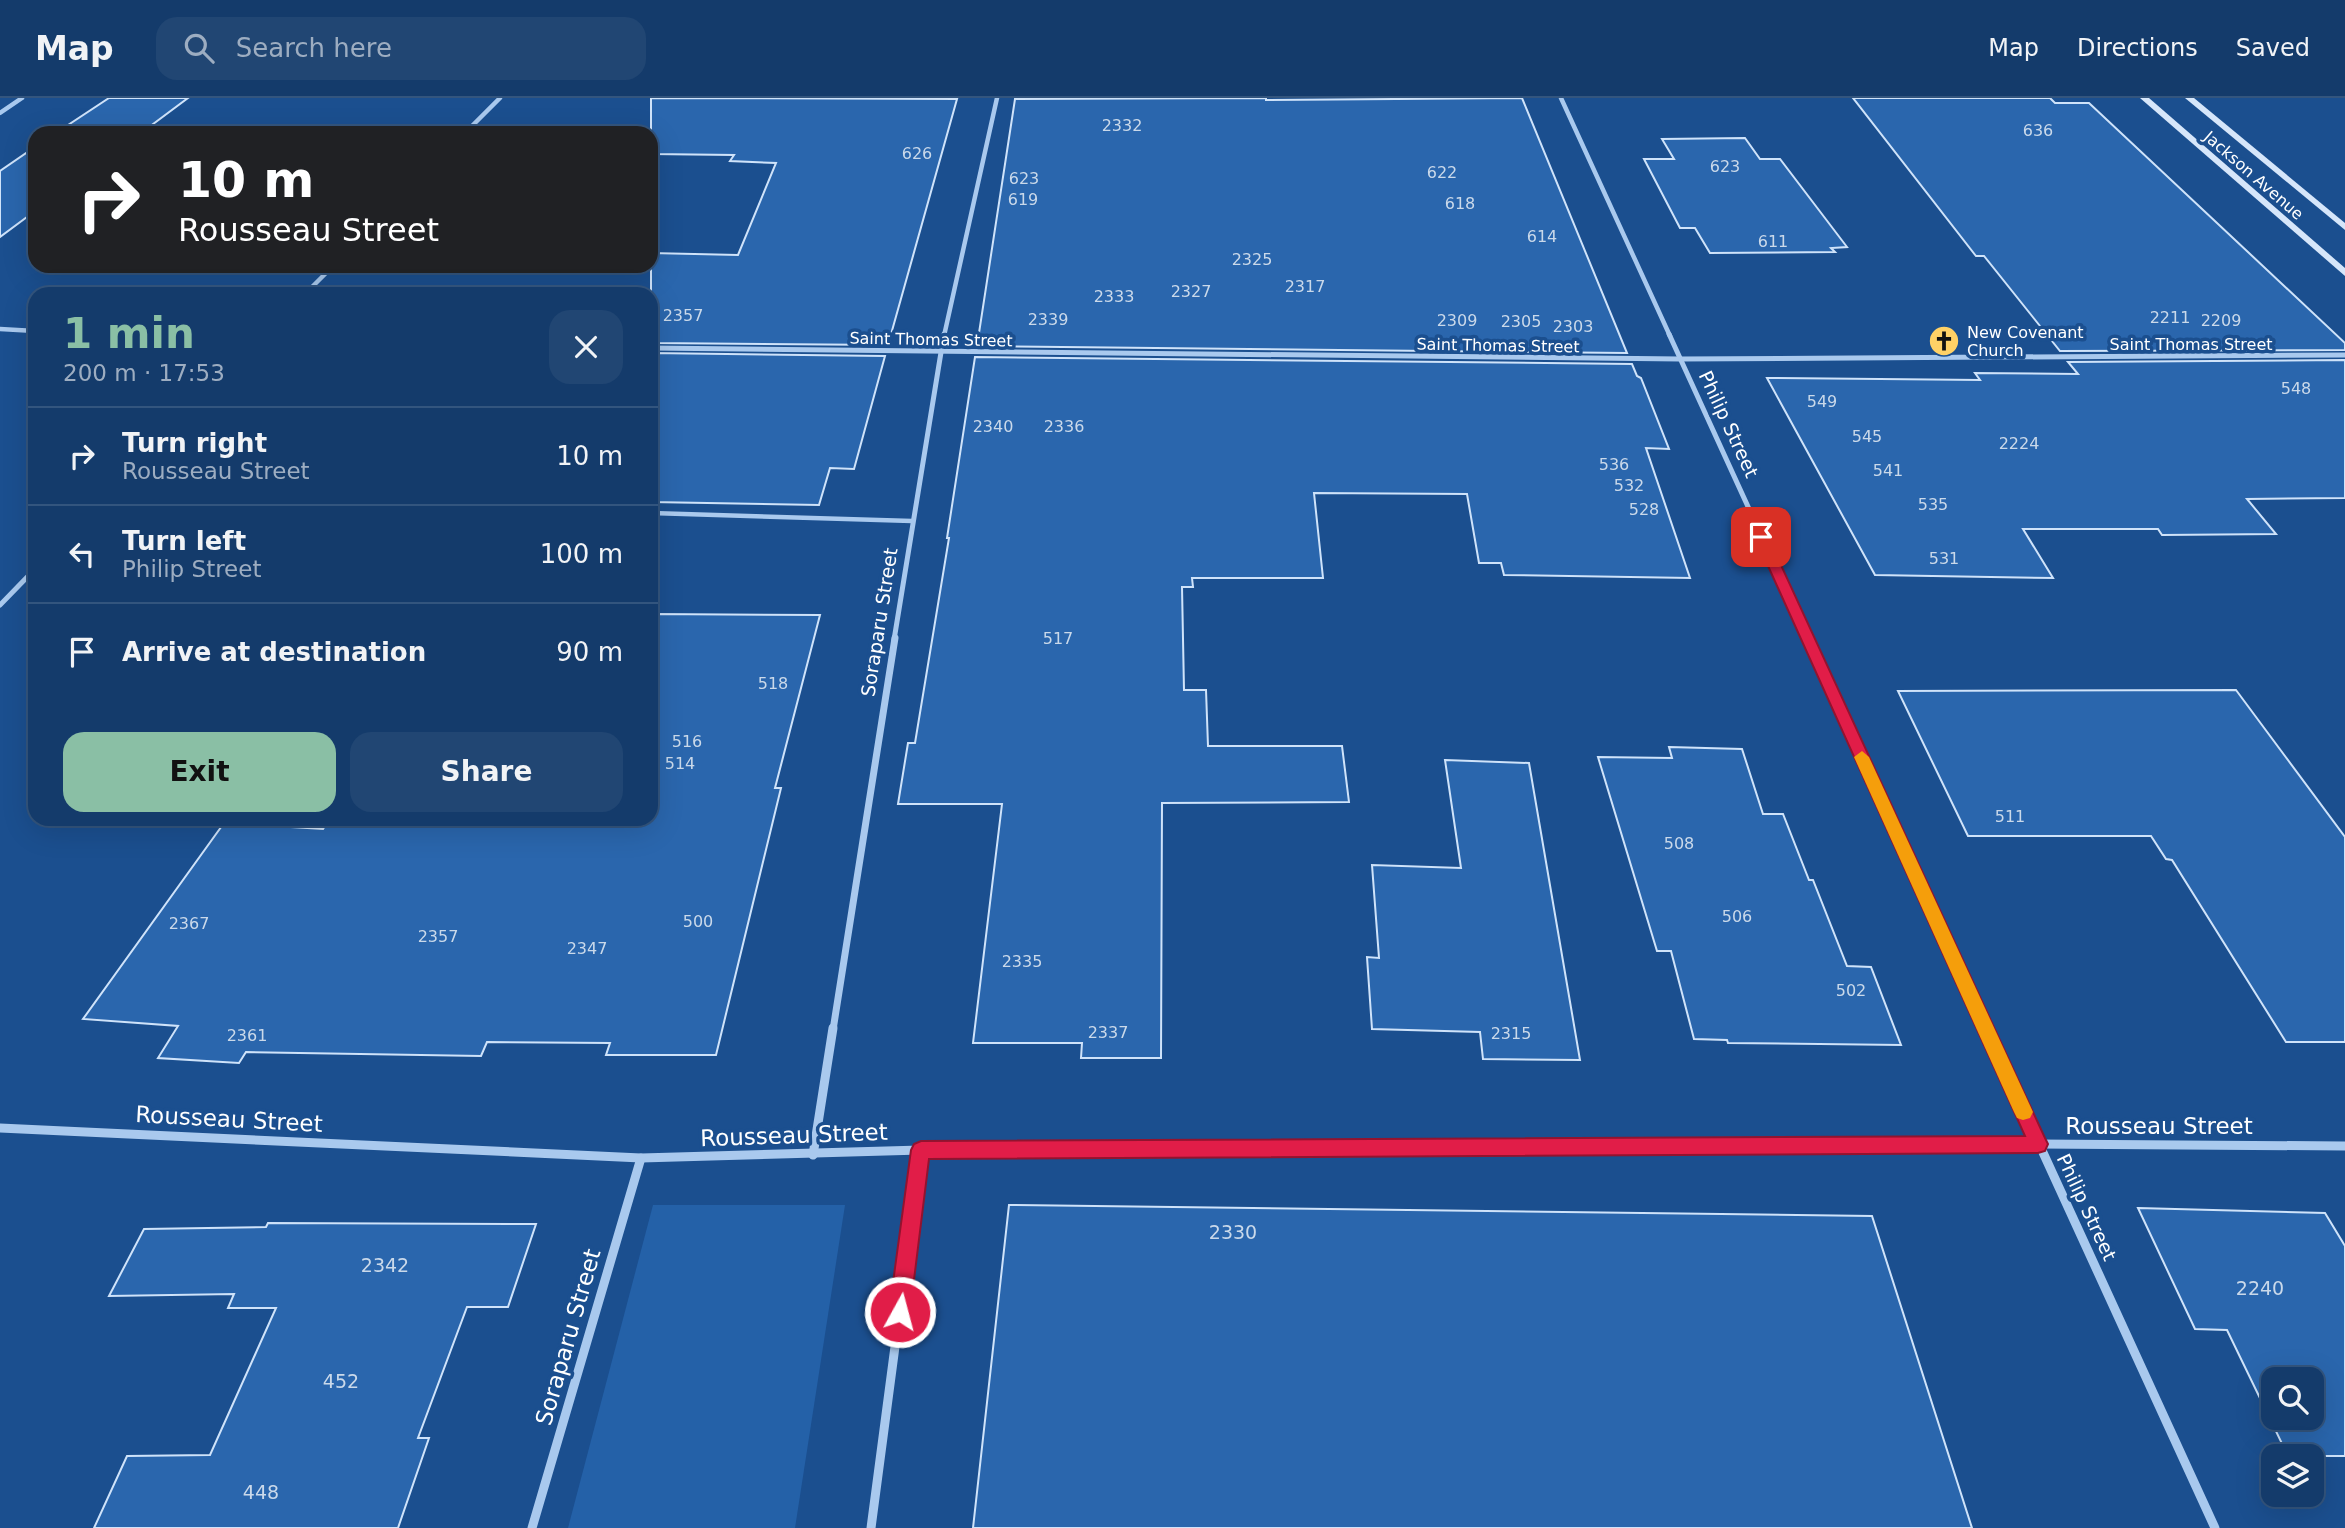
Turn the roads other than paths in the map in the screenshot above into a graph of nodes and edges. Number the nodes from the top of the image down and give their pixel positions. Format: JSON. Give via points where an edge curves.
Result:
{"nodes":[{"id":1,"x":22,"y":98,"type":"edge"},
{"id":2,"x":500,"y":98,"type":"edge"},
{"id":3,"x":997,"y":98,"type":"edge"},
{"id":4,"x":1561,"y":98,"type":"edge"},
{"id":5,"x":2144,"y":98,"type":"edge"},
{"id":6,"x":2189,"y":98,"type":"edge"},
{"id":7,"x":0,"y":113,"type":"edge"},
{"id":8,"x":472,"y":126,"type":"edge"},
{"id":9,"x":2345,"y":227,"type":"edge"},
{"id":10,"x":326,"y":273,"type":"edge"},
{"id":11,"x":2345,"y":273,"type":"edge"},
{"id":12,"x":312,"y":287,"type":"edge"},
{"id":13,"x":0,"y":329,"type":"edge"},
{"id":14,"x":28,"y":331,"type":"edge"},
{"id":15,"x":658,"y":348,"type":"edge"},
{"id":16,"x":940,"y":352,"type":"junction"},
{"id":17,"x":2345,"y":355,"type":"edge"},
{"id":18,"x":1680,"y":359,"type":"junction"},
{"id":19,"x":658,"y":513,"type":"edge"},
{"id":20,"x":912,"y":521,"type":"junction"},
{"id":21,"x":28,"y":576,"type":"edge"},
{"id":22,"x":0,"y":605,"type":"edge"},
{"id":23,"x":0,"y":1128,"type":"edge"},
{"id":24,"x":2038,"y":1144,"type":"junction"},
{"id":25,"x":2345,"y":1146,"type":"edge"},
{"id":26,"x":921,"y":1150,"type":"junction"},
{"id":27,"x":813,"y":1155,"type":"junction"},
{"id":28,"x":641,"y":1158,"type":"junction"},
{"id":29,"x":532,"y":1528,"type":"edge"},
{"id":30,"x":871,"y":1528,"type":"edge"},
{"id":31,"x":2215,"y":1528,"type":"edge"}],
"edges":[{"from":1,"to":7,"type":"street"},
{"from":2,"to":8,"type":"street"},
{"from":3,"to":16,"type":"street","name":"Soraparu Street"},
{"from":4,"to":18,"type":"street","name":"Philip Street"},
{"from":5,"to":11,"type":"street","name":"Jackson Avenue"},
{"from":6,"to":9,"type":"street","name":"Jackson Avenue"},
{"from":10,"to":12,"type":"street"},
{"from":13,"to":14,"type":"street"},
{"from":15,"to":16,"type":"street","name":"Saint Thomas Street"},
{"from":16,"to":18,"type":"street","name":"Saint Thomas Street"},
{"from":16,"to":20,"type":"street","name":"Soraparu Street"},
{"from":17,"to":18,"type":"street","name":"Saint Thomas Street"},
{"from":18,"to":24,"type":"street","name":"Philip Street"},
{"from":19,"to":20,"type":"lane"},
{"from":20,"to":27,"type":"street","name":"Soraparu Street"},
{"from":21,"to":22,"type":"street"},
{"from":23,"to":28,"type":"street","name":"Rousseau Street"},
{"from":24,"to":25,"type":"street","name":"Rousseau Street"},
{"from":24,"to":26,"type":"street","name":"Rousseau Street"},
{"from":24,"to":31,"type":"street","name":"Philip Street"},
{"from":26,"to":27,"type":"street","name":"Rousseau Street"},
{"from":26,"to":30,"type":"street"},
{"from":27,"to":28,"type":"street","name":"Rousseau Street"},
{"from":28,"to":29,"type":"street","name":"Soraparu Street"}]}
